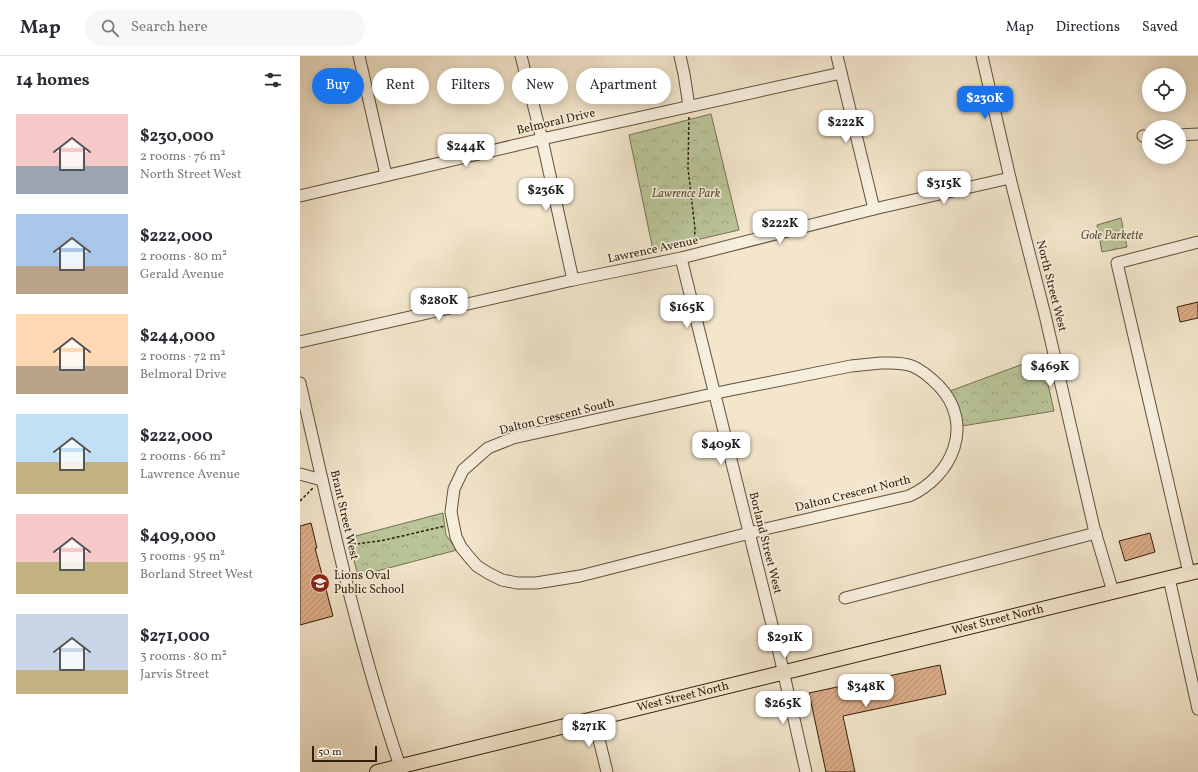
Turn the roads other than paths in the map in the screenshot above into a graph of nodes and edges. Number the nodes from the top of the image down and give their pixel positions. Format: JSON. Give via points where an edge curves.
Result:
{"nodes":[{"id":1,"x":359,"y":56,"type":"edge"},
{"id":2,"x":521,"y":56,"type":"edge"},
{"id":3,"x":680,"y":56,"type":"edge"},
{"id":4,"x":837,"y":56,"type":"edge"},
{"id":5,"x":982,"y":56,"type":"edge"},
{"id":6,"x":841,"y":73,"type":"junction"},
{"id":7,"x":689,"y":106,"type":"junction"},
{"id":8,"x":1198,"y":134,"type":"edge"},
{"id":9,"x":1186,"y":135,"type":"edge"},
{"id":10,"x":542,"y":139,"type":"junction"},
{"id":11,"x":386,"y":175,"type":"junction"},
{"id":12,"x":1010,"y":178,"type":"junction"},
{"id":13,"x":300,"y":196,"type":"edge"},
{"id":14,"x":874,"y":209,"type":"junction"},
{"id":15,"x":1198,"y":242,"type":"edge"},
{"id":16,"x":681,"y":258,"type":"junction"},
{"id":17,"x":573,"y":280,"type":"junction"},
{"id":18,"x":300,"y":342,"type":"edge"},
{"id":19,"x":300,"y":383,"type":"edge"},
{"id":20,"x":715,"y":394,"type":"junction"},
{"id":21,"x":300,"y":474,"type":"edge"},
{"id":22,"x":322,"y":480,"type":"junction"},
{"id":23,"x":750,"y":533,"type":"junction"},
{"id":24,"x":1096,"y":533,"type":"junction"},
{"id":25,"x":1193,"y":572,"type":"edge"},
{"id":26,"x":1169,"y":578,"type":"junction"},
{"id":27,"x":1113,"y":592,"type":"junction"},
{"id":28,"x":845,"y":598,"type":"dead end"},
{"id":29,"x":783,"y":672,"type":"junction"},
{"id":30,"x":1198,"y":709,"type":"edge"},
{"id":31,"x":594,"y":718,"type":"junction"},
{"id":32,"x":401,"y":769,"type":"edge"},
{"id":33,"x":377,"y":772,"type":"edge"},
{"id":34,"x":607,"y":772,"type":"edge"},
{"id":35,"x":806,"y":772,"type":"edge"}],
"edges":[{"from":1,"to":11,"type":"street"},
{"from":2,"to":10,"type":"street"},
{"from":3,"to":7,"type":"street"},
{"from":4,"to":6,"type":"street"},
{"from":5,"to":12,"type":"street","name":"North Street West"},
{"from":6,"to":7,"type":"street","name":"Belmoral Drive"},
{"from":6,"to":14,"type":"street"},
{"from":7,"to":10,"type":"street","name":"Belmoral Drive"},
{"from":8,"to":9,"type":"street"},
{"from":10,"to":11,"type":"street","name":"Belmoral Drive"},
{"from":10,"to":17,"type":"street"},
{"from":11,"to":13,"type":"street","name":"Belmoral Drive"},
{"from":12,"to":14,"type":"street","name":"Lawrence Avenue"},
{"from":12,"to":24,"type":"street","name":"North Street West"},
{"from":14,"to":16,"type":"street","name":"Lawrence Avenue"},
{"from":15,"to":25,"type":"street","via":[[1117,263]]},
{"from":16,"to":17,"type":"street","name":"Lawrence Avenue"},
{"from":16,"to":20,"type":"street","name":"Borland Street West"},
{"from":17,"to":18,"type":"street","name":"Lawrence Avenue"},
{"from":19,"to":22,"type":"street","name":"Brant Street West"},
{"from":20,"to":23,"type":"street","name":"Borland Street West"},
{"from":20,"to":23,"type":"street","name":"Dalton Crescent North","via":[[851,366],[896,363],[910,365],[934,381],[952,403],[957,427],[956,441],[947,464],[920,491],[893,500]]},
{"from":20,"to":23,"type":"street","name":"Dalton Crescent South","via":[[513,438],[488,448],[463,470],[457,482],[452,500],[453,524],[461,547],[477,566],[502,580],[527,584],[580,576]]},
{"from":21,"to":22,"type":"street"},
{"from":22,"to":32,"type":"street","name":"Brant Street West","via":[[373,684]]},
{"from":23,"to":29,"type":"street","name":"Borland Street West"},
{"from":24,"to":27,"type":"street","name":"North Street West"},
{"from":24,"to":28,"type":"street"},
{"from":25,"to":26,"type":"main road","name":"West Street North"},
{"from":26,"to":27,"type":"main road","name":"West Street North"},
{"from":26,"to":30,"type":"street"},
{"from":27,"to":29,"type":"main road","name":"West Street North"},
{"from":29,"to":31,"type":"main road","name":"West Street North"},
{"from":29,"to":35,"type":"street","name":"Borland Street West"},
{"from":31,"to":32,"type":"main road","name":"West Street North"},
{"from":31,"to":34,"type":"street"},
{"from":32,"to":33,"type":"main road","name":"West Street North"}]}
